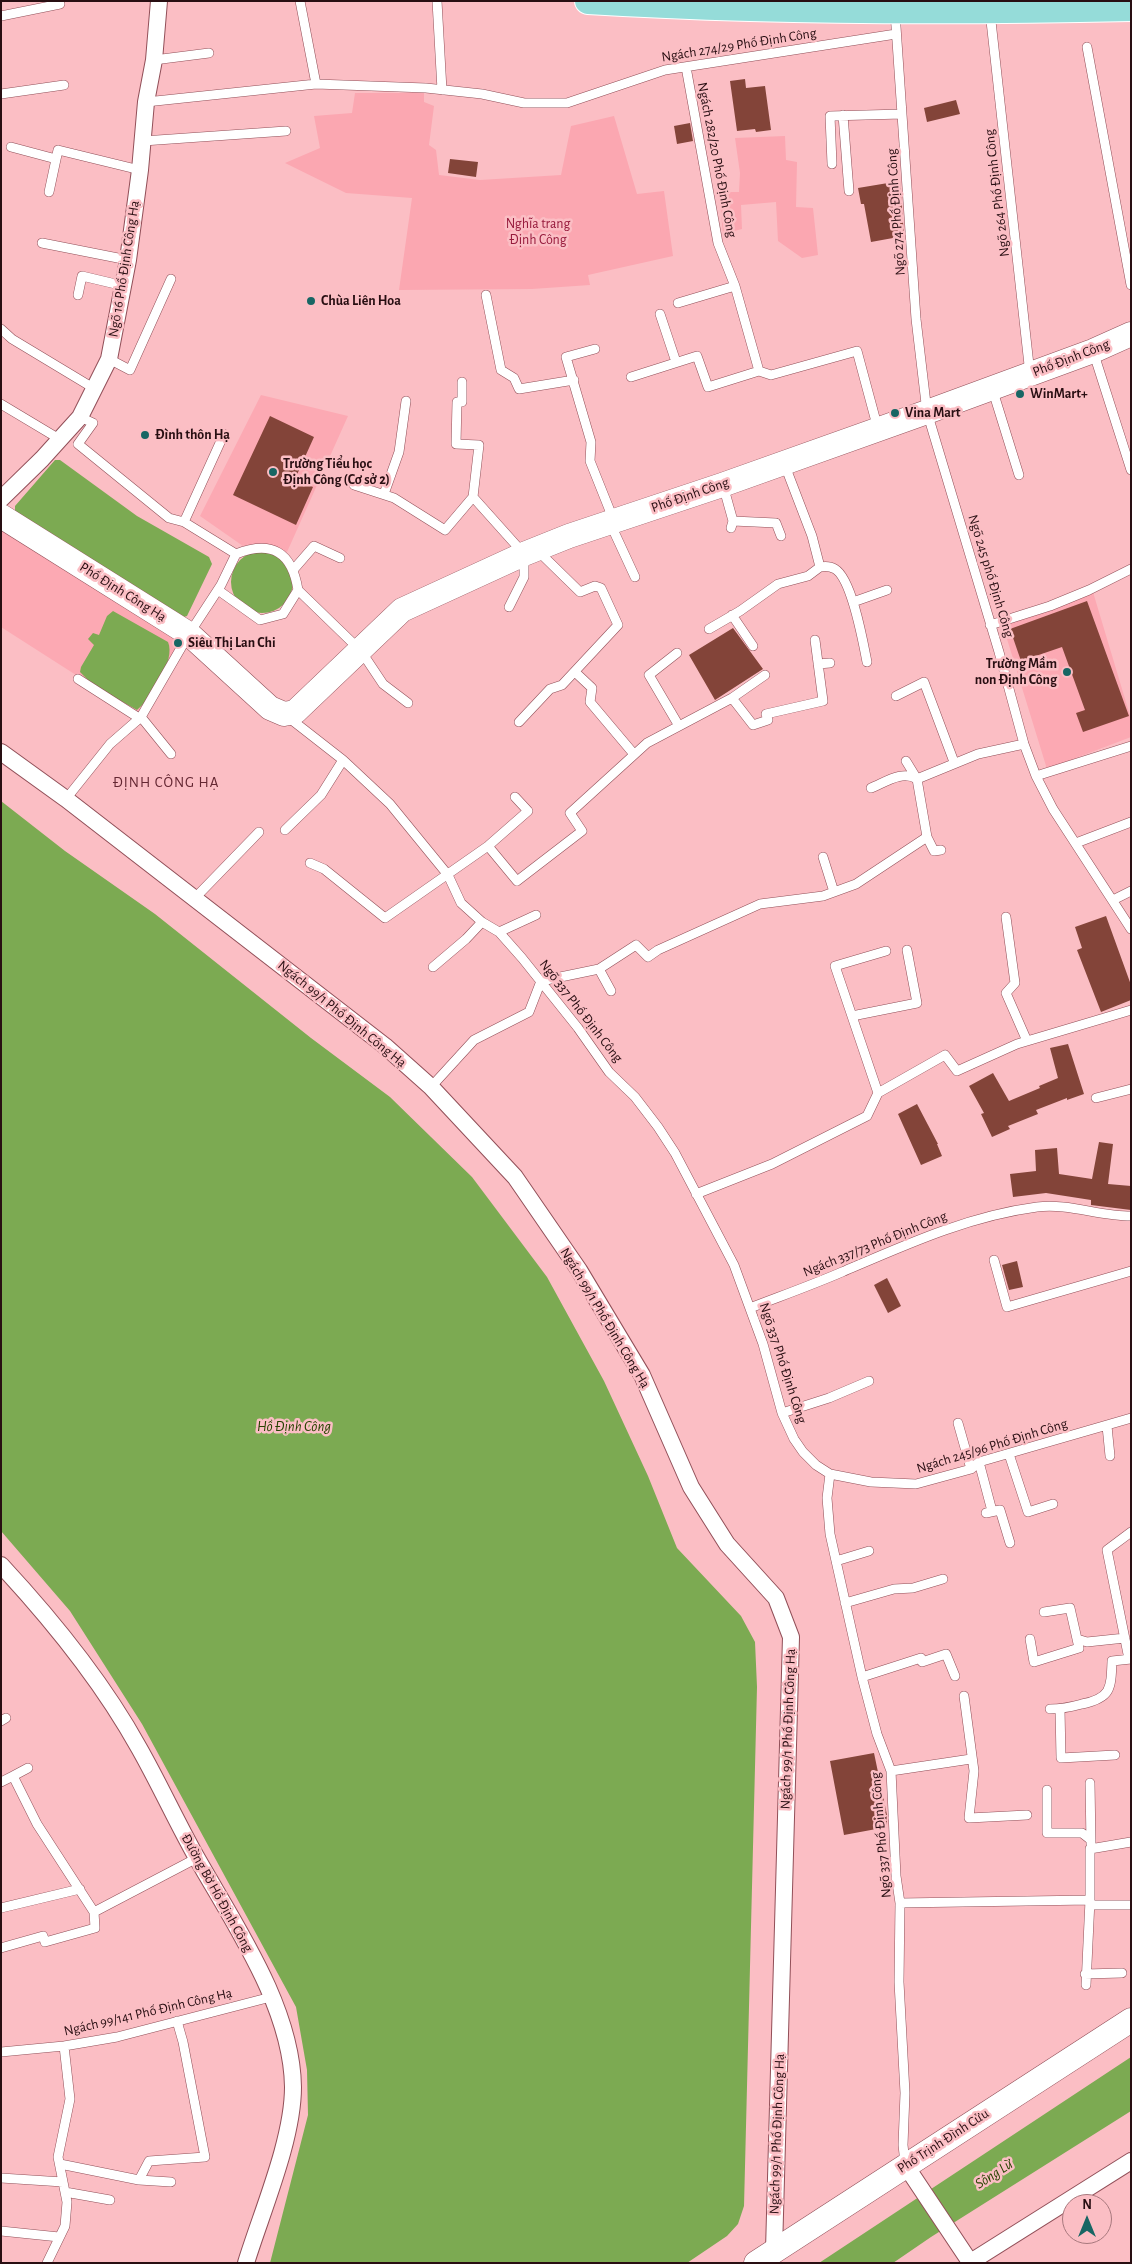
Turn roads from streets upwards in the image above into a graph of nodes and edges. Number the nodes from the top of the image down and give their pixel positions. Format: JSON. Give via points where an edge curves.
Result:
{"nodes":[{"id":1,"x":159,"y":1,"type":"edge"},
{"id":2,"x":588,"y":1,"type":"edge"},
{"id":3,"x":1093,"y":5,"type":"edge"},
{"id":4,"x":1131,"y":8,"type":"edge"},
{"id":5,"x":1131,"y":334,"type":"edge"},
{"id":6,"x":1,"y":500,"type":"edge"},
{"id":7,"x":1,"y":516,"type":"edge"},
{"id":8,"x":284,"y":714,"type":"joint"},
{"id":9,"x":1,"y":752,"type":"edge"},
{"id":10,"x":1,"y":1565,"type":"edge"},
{"id":11,"x":1131,"y":2020,"type":"edge"},
{"id":12,"x":1131,"y":2160,"type":"edge"},
{"id":13,"x":911,"y":2174,"type":"junction"},
{"id":14,"x":765,"y":2256,"type":"edge"},
{"id":15,"x":970,"y":2262,"type":"edge"},
{"id":16,"x":246,"y":2263,"type":"edge"}],
"edges":[{"from":1,"to":6,"type":"street","name":"Ngõ 16 Phố Định Công Hạ","via":[[128,260],[109,359],[80,417]]},
{"from":2,"to":3,"type":"main road","via":[[896,22],[990,10]]},
{"from":3,"to":4,"type":"main road"},
{"from":5,"to":8,"type":"street","name":"Phố Định Công","via":[[927,412],[530,552],[402,610],[295,712]]},
{"from":7,"to":8,"type":"street","name":"Phố Định Công Hạ","via":[[189,634],[270,708]]},
{"from":9,"to":14,"type":"street","name":"Ngách 99/1 Phố Định Công Hạ","via":[[385,1046],[431,1087],[515,1177],[579,1270],[642,1375],[691,1487],[727,1544],[776,1598],[791,1637]]},
{"from":10,"to":16,"type":"street","name":"Đường Bờ Hồ Định Công","via":[[37,1604],[96,1680],[139,1747],[246,1944],[282,2018],[290,2053],[293,2089],[285,2141]]},
{"from":11,"to":13,"type":"street","name":"Phố Trịnh Đình Cửu"},
{"from":12,"to":15,"type":"street"},
{"from":13,"to":14,"type":"street","name":"Phố Trịnh Đình Cửu"},
{"from":13,"to":15,"type":"street"}]}
